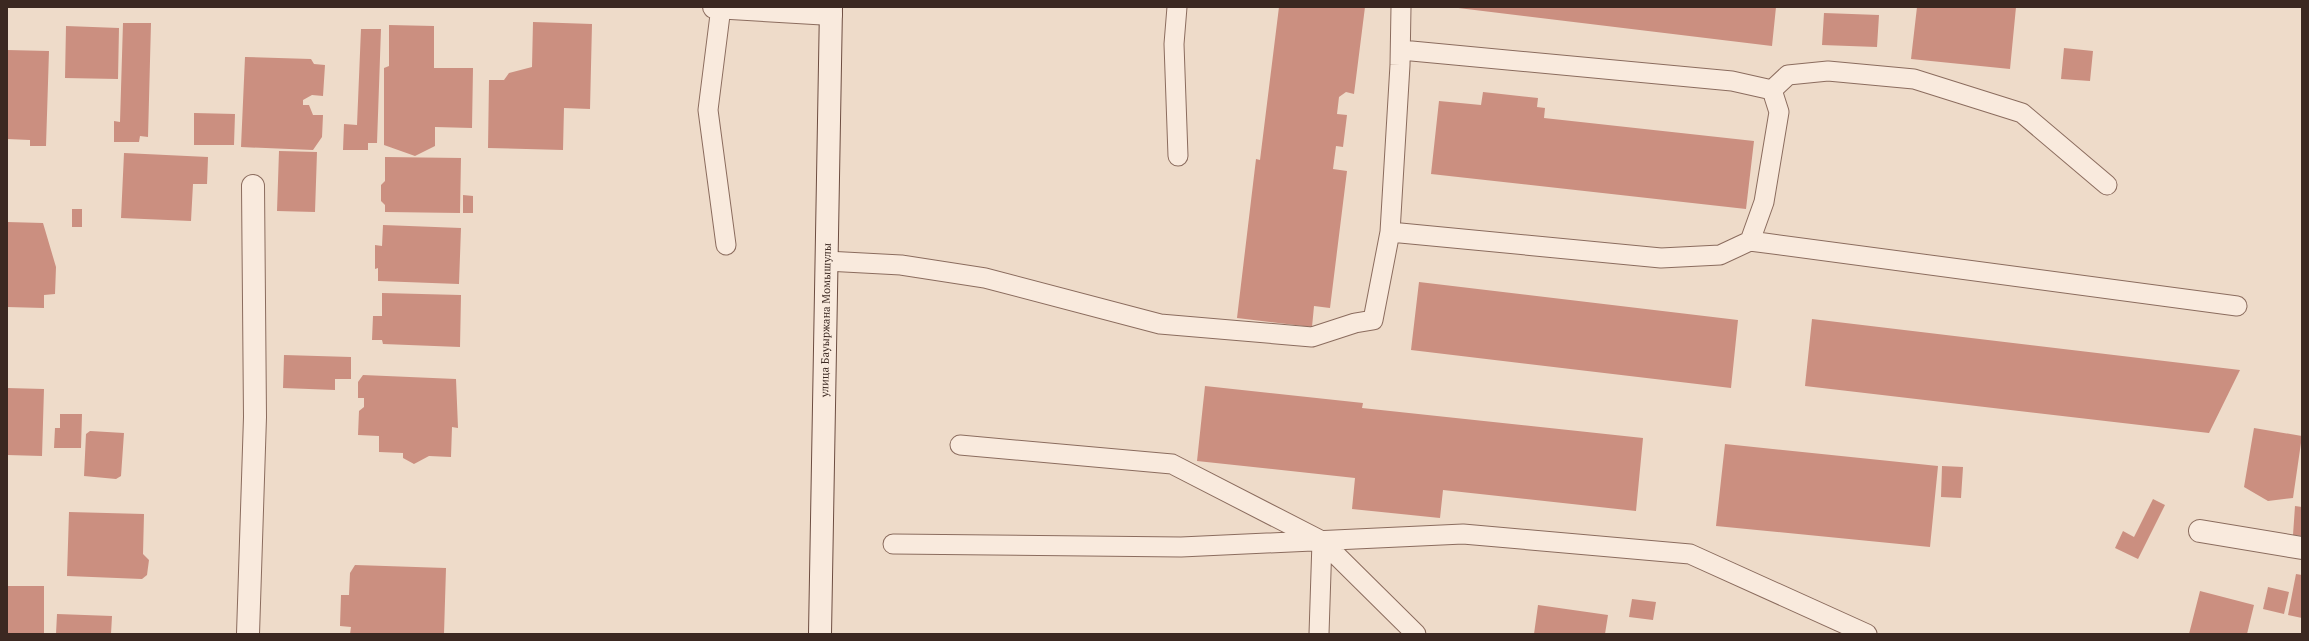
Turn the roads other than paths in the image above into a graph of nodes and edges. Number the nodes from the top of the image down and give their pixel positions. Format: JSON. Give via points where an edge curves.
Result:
{"nodes":[{"id":1,"x":714,"y":7,"type":"edge"},
{"id":2,"x":721,"y":7,"type":"edge"},
{"id":3,"x":1177,"y":7,"type":"edge"},
{"id":4,"x":1401,"y":7,"type":"edge"},
{"id":5,"x":831,"y":11,"type":"edge"},
{"id":6,"x":1401,"y":50,"type":"junction"},
{"id":7,"x":1772,"y":90,"type":"junction"},
{"id":8,"x":1178,"y":156,"type":"dead end"},
{"id":9,"x":2107,"y":185,"type":"dead end"},
{"id":10,"x":253,"y":186,"type":"dead end"},
{"id":11,"x":1390,"y":232,"type":"junction"},
{"id":12,"x":1750,"y":242,"type":"junction"},
{"id":13,"x":726,"y":245,"type":"dead end"},
{"id":14,"x":826,"y":261,"type":"junction"},
{"id":15,"x":2237,"y":306,"type":"dead end"},
{"id":16,"x":960,"y":445,"type":"dead end"},
{"id":17,"x":2200,"y":531,"type":"dead end"},
{"id":18,"x":1322,"y":541,"type":"junction"},
{"id":19,"x":892,"y":544,"type":"dead end"},
{"id":20,"x":2302,"y":548,"type":"edge"},
{"id":21,"x":248,"y":634,"type":"edge"},
{"id":22,"x":820,"y":634,"type":"edge"},
{"id":23,"x":1319,"y":634,"type":"edge"},
{"id":24,"x":1416,"y":634,"type":"edge"},
{"id":25,"x":1867,"y":634,"type":"edge"}],
"edges":[{"from":1,"to":2,"type":"street"},
{"from":2,"to":5,"type":"street"},
{"from":2,"to":13,"type":"lane","via":[[708,110]]},
{"from":3,"to":8,"type":"lane","via":[[1174,44]]},
{"from":4,"to":6,"type":"lane"},
{"from":5,"to":14,"type":"street","name":"улица Бауыржана Момышулы"},
{"from":6,"to":7,"type":"lane","via":[[1732,81]]},
{"from":6,"to":11,"type":"lane"},
{"from":7,"to":9,"type":"lane","via":[[1788,75],[1828,71],[1914,79],[2022,113]]},
{"from":7,"to":12,"type":"lane","via":[[1779,112],[1764,202]]},
{"from":10,"to":21,"type":"street","via":[[255,417]]},
{"from":11,"to":12,"type":"lane","via":[[1661,258],[1720,255]]},
{"from":11,"to":14,"type":"lane","via":[[1373,320],[1312,337],[1160,324],[985,278],[901,265]]},
{"from":12,"to":15,"type":"lane"},
{"from":14,"to":22,"type":"street","name":"улица Бауыржана Момышулы"},
{"from":16,"to":18,"type":"lane","via":[[1172,464]]},
{"from":17,"to":20,"type":"street"},
{"from":18,"to":19,"type":"lane","via":[[1181,547]]},
{"from":18,"to":23,"type":"lane"},
{"from":18,"to":24,"type":"lane"},
{"from":18,"to":25,"type":"lane","via":[[1463,534],[1690,554]]}]}
